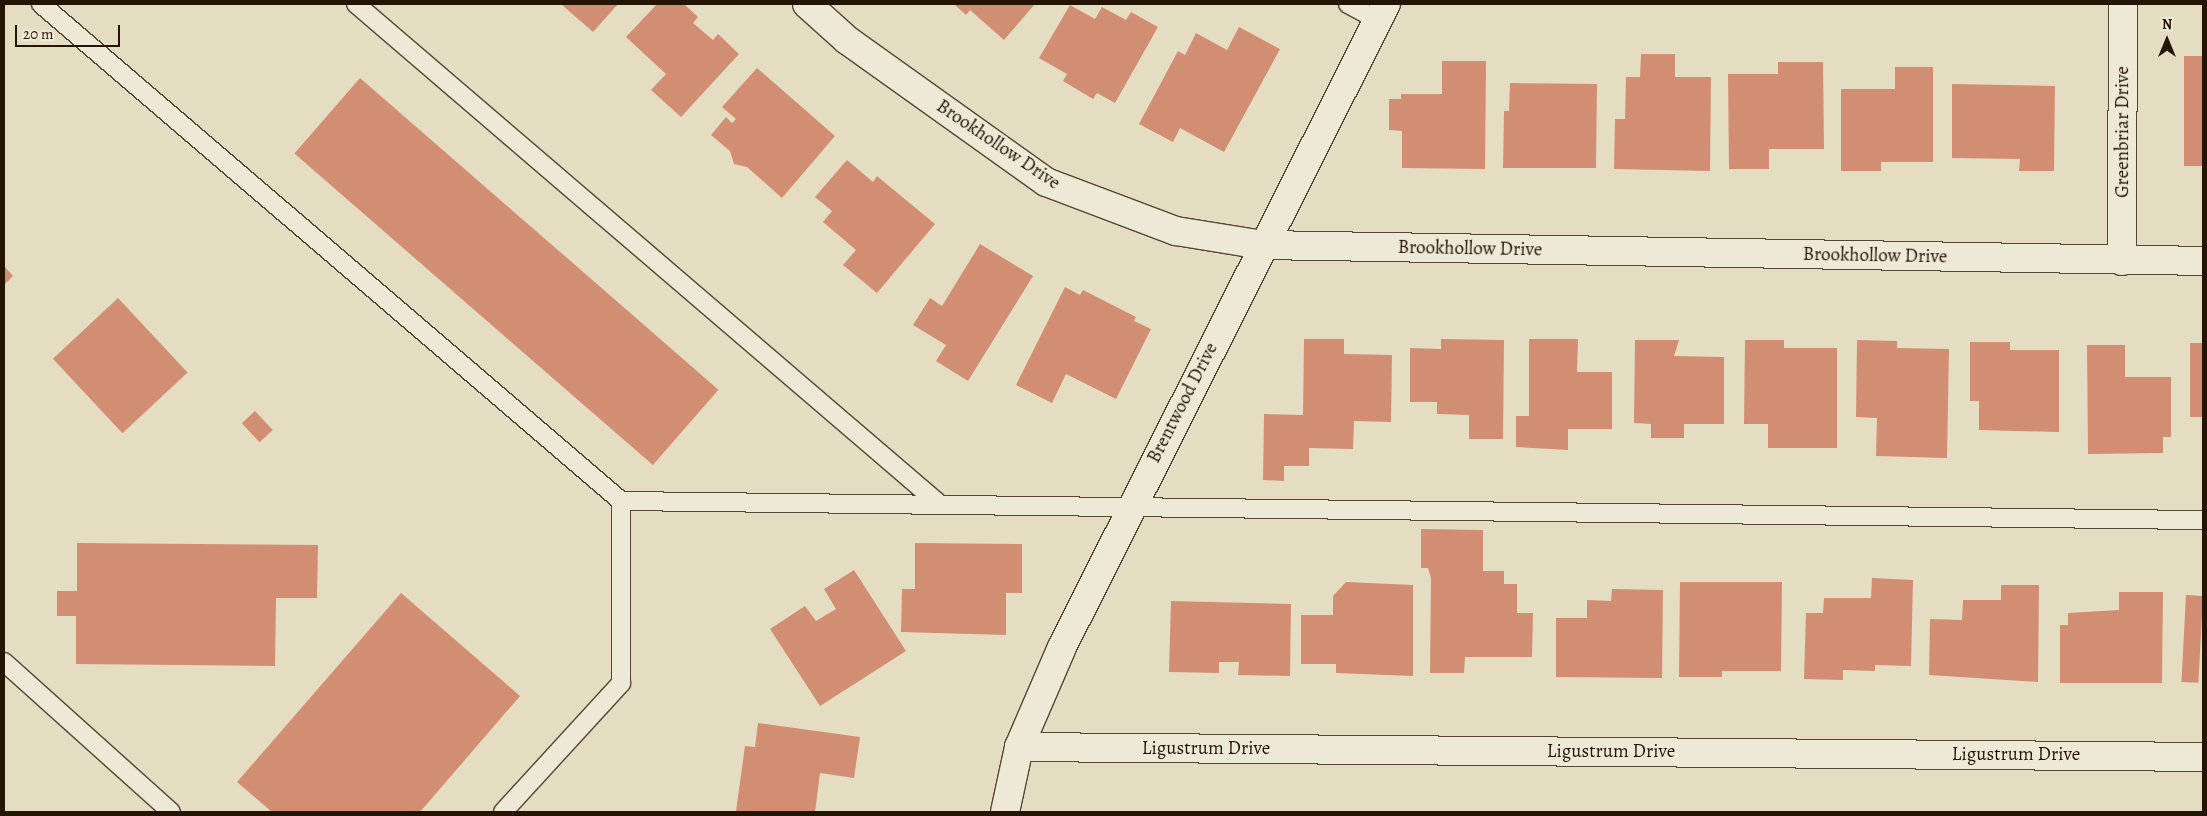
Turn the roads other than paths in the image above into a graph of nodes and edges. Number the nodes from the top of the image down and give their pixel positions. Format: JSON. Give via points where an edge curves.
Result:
{"nodes":[{"id":1,"x":41,"y":4,"type":"edge"},
{"id":2,"x":356,"y":4,"type":"edge"},
{"id":3,"x":807,"y":4,"type":"edge"},
{"id":4,"x":1348,"y":4,"type":"edge"},
{"id":5,"x":2124,"y":4,"type":"edge"},
{"id":6,"x":1382,"y":12,"type":"edge"},
{"id":7,"x":1262,"y":245,"type":"junction"},
{"id":8,"x":2122,"y":261,"type":"junction"},
{"id":9,"x":2203,"y":261,"type":"edge"},
{"id":10,"x":621,"y":501,"type":"junction"},
{"id":11,"x":937,"y":502,"type":"junction"},
{"id":12,"x":1131,"y":508,"type":"junction"},
{"id":13,"x":2203,"y":520,"type":"edge"},
{"id":14,"x":4,"y":662,"type":"edge"},
{"id":15,"x":1019,"y":747,"type":"junction"},
{"id":16,"x":2203,"y":757,"type":"edge"},
{"id":17,"x":171,"y":812,"type":"edge"},
{"id":18,"x":503,"y":812,"type":"edge"},
{"id":19,"x":1005,"y":812,"type":"edge"}],
"edges":[{"from":1,"to":10,"type":"lane"},
{"from":2,"to":11,"type":"lane"},
{"from":3,"to":7,"type":"street","name":"Brookhollow Drive","via":[[847,40],[1046,182],[1176,231]]},
{"from":4,"to":6,"type":"lane"},
{"from":5,"to":8,"type":"street","name":"Greenbriar Drive"},
{"from":6,"to":7,"type":"street","name":"Brentwood Drive"},
{"from":7,"to":8,"type":"street","name":"Brookhollow Drive"},
{"from":7,"to":12,"type":"street","name":"Brentwood Drive"},
{"from":8,"to":9,"type":"street","name":"Brookhollow Drive"},
{"from":10,"to":11,"type":"lane"},
{"from":10,"to":18,"type":"lane","via":[[621,683]]},
{"from":11,"to":12,"type":"lane"},
{"from":12,"to":13,"type":"lane"},
{"from":12,"to":15,"type":"street","name":"Brentwood Drive","via":[[1062,647]]},
{"from":14,"to":17,"type":"lane"},
{"from":15,"to":16,"type":"street","name":"Ligustrum Drive"},
{"from":15,"to":19,"type":"street","name":"Brentwood Drive"}]}
